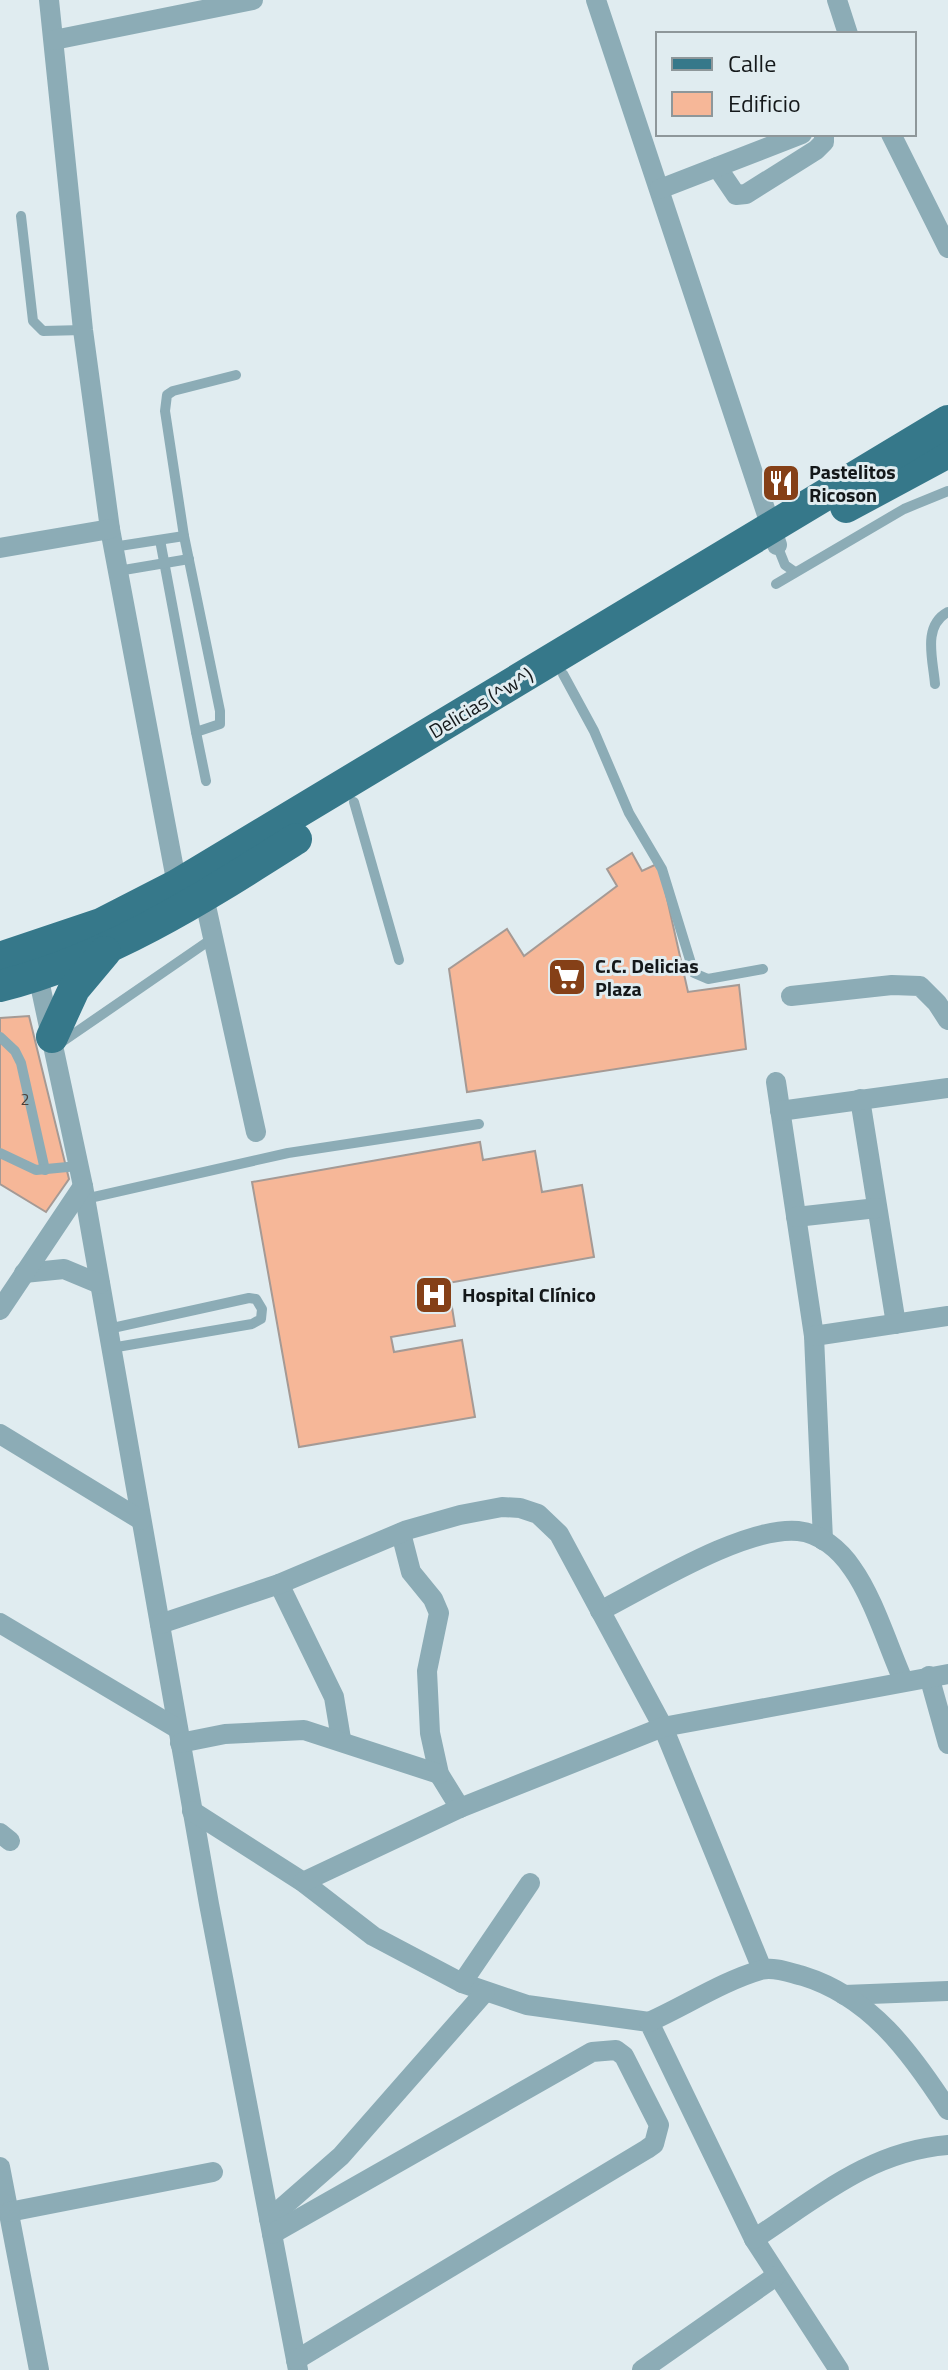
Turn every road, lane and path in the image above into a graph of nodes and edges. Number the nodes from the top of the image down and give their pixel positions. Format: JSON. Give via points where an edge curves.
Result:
{"nodes":[{"id":1,"x":49,"y":0,"type":"edge"},
{"id":2,"x":253,"y":0,"type":"edge"},
{"id":3,"x":596,"y":0,"type":"edge"},
{"id":4,"x":837,"y":0,"type":"edge"},
{"id":5,"x":847,"y":32,"type":"edge"},
{"id":6,"x":54,"y":40,"type":"junction"},
{"id":7,"x":797,"y":136,"type":"edge"},
{"id":8,"x":823,"y":136,"type":"edge"},
{"id":9,"x":892,"y":136,"type":"edge"},
{"id":10,"x":717,"y":167,"type":"junction"},
{"id":11,"x":660,"y":189,"type":"junction"},
{"id":12,"x":21,"y":216,"type":"dead end"},
{"id":13,"x":948,"y":248,"type":"edge"},
{"id":14,"x":83,"y":330,"type":"junction"},
{"id":15,"x":236,"y":375,"type":"dead end"},
{"id":16,"x":948,"y":421,"type":"edge"},
{"id":17,"x":948,"y":452,"type":"edge"},
{"id":18,"x":948,"y":491,"type":"edge"},
{"id":19,"x":902,"y":494,"type":"junction"},
{"id":20,"x":184,"y":536,"type":"junction"},
{"id":21,"x":774,"y":537,"type":"junction"},
{"id":22,"x":111,"y":538,"type":"junction"},
{"id":23,"x":160,"y":540,"type":"junction"},
{"id":24,"x":0,"y":548,"type":"edge"},
{"id":25,"x":189,"y":559,"type":"junction"},
{"id":26,"x":164,"y":563,"type":"junction"},
{"id":27,"x":118,"y":571,"type":"junction"},
{"id":28,"x":795,"y":572,"type":"junction"},
{"id":29,"x":776,"y":584,"type":"dead end"},
{"id":30,"x":948,"y":612,"type":"edge"},
{"id":31,"x":563,"y":674,"type":"junction"},
{"id":32,"x":935,"y":684,"type":"dead end"},
{"id":33,"x":196,"y":732,"type":"junction"},
{"id":34,"x":206,"y":781,"type":"dead end"},
{"id":35,"x":354,"y":802,"type":"junction"},
{"id":36,"x":190,"y":891,"type":"junction"},
{"id":37,"x":213,"y":938,"type":"junction"},
{"id":38,"x":108,"y":949,"type":"junction"},
{"id":39,"x":0,"y":958,"type":"edge"},
{"id":40,"x":399,"y":960,"type":"dead end"},
{"id":41,"x":35,"y":963,"type":"junction"},
{"id":42,"x":763,"y":969,"type":"dead end"},
{"id":43,"x":0,"y":986,"type":"edge"},
{"id":44,"x":791,"y":996,"type":"dead end"},
{"id":45,"x":948,"y":1020,"type":"edge"},
{"id":46,"x":0,"y":1037,"type":"edge"},
{"id":47,"x":53,"y":1042,"type":"junction"},
{"id":48,"x":776,"y":1082,"type":"dead end"},
{"id":49,"x":948,"y":1088,"type":"edge"},
{"id":50,"x":860,"y":1099,"type":"junction"},
{"id":51,"x":780,"y":1111,"type":"junction"},
{"id":52,"x":479,"y":1124,"type":"dead end"},
{"id":53,"x":256,"y":1132,"type":"dead end"},
{"id":54,"x":0,"y":1153,"type":"edge"},
{"id":55,"x":78,"y":1166,"type":"junction"},
{"id":56,"x":45,"y":1170,"type":"junction"},
{"id":57,"x":84,"y":1193,"type":"junction"},
{"id":58,"x":877,"y":1208,"type":"junction"},
{"id":59,"x":796,"y":1217,"type":"junction"},
{"id":60,"x":24,"y":1273,"type":"junction"},
{"id":61,"x":100,"y":1284,"type":"junction"},
{"id":62,"x":6,"y":1287,"type":"edge"},
{"id":63,"x":0,"y":1310,"type":"edge"},
{"id":64,"x":948,"y":1316,"type":"edge"},
{"id":65,"x":896,"y":1324,"type":"junction"},
{"id":66,"x":814,"y":1336,"type":"junction"},
{"id":67,"x":110,"y":1338,"type":"junction"},
{"id":68,"x":0,"y":1434,"type":"edge"},
{"id":69,"x":141,"y":1520,"type":"junction"},
{"id":70,"x":401,"y":1533,"type":"junction"},
{"id":71,"x":823,"y":1540,"type":"junction"},
{"id":72,"x":279,"y":1584,"type":"junction"},
{"id":73,"x":600,"y":1611,"type":"junction"},
{"id":74,"x":0,"y":1623,"type":"edge"},
{"id":75,"x":160,"y":1624,"type":"junction"},
{"id":76,"x":938,"y":1675,"type":"edge"},
{"id":77,"x":903,"y":1680,"type":"junction"},
{"id":78,"x":663,"y":1727,"type":"junction"},
{"id":79,"x":179,"y":1736,"type":"junction"},
{"id":80,"x":341,"y":1739,"type":"junction"},
{"id":81,"x":948,"y":1744,"type":"edge"},
{"id":82,"x":439,"y":1774,"type":"junction"},
{"id":83,"x":460,"y":1808,"type":"junction"},
{"id":84,"x":192,"y":1811,"type":"junction"},
{"id":85,"x":303,"y":1882,"type":"junction"},
{"id":86,"x":530,"y":1883,"type":"dead end"},
{"id":87,"x":762,"y":1969,"type":"junction"},
{"id":88,"x":462,"y":1983,"type":"junction"},
{"id":89,"x":948,"y":1991,"type":"edge"},
{"id":90,"x":485,"y":1992,"type":"junction"},
{"id":91,"x":844,"y":1995,"type":"junction"},
{"id":92,"x":649,"y":2022,"type":"junction"},
{"id":93,"x":948,"y":2110,"type":"edge"},
{"id":94,"x":948,"y":2145,"type":"edge"},
{"id":95,"x":0,"y":2167,"type":"edge"},
{"id":96,"x":213,"y":2172,"type":"dead end"},
{"id":97,"x":9,"y":2212,"type":"junction"},
{"id":98,"x":270,"y":2226,"type":"junction"},
{"id":99,"x":754,"y":2239,"type":"junction"},
{"id":100,"x":776,"y":2276,"type":"junction"},
{"id":101,"x":297,"y":2365,"type":"edge"},
{"id":102,"x":39,"y":2370,"type":"edge"},
{"id":103,"x":642,"y":2370,"type":"edge"},
{"id":104,"x":839,"y":2370,"type":"edge"}],
"edges":[{"from":1,"to":6,"type":"street"},
{"from":2,"to":6,"type":"street"},
{"from":3,"to":11,"type":"street"},
{"from":4,"to":5,"type":"street"},
{"from":6,"to":14,"type":"street"},
{"from":7,"to":10,"type":"street"},
{"from":8,"to":10,"type":"street","via":[[816,150],[746,194],[736,195]]},
{"from":9,"to":13,"type":"street"},
{"from":10,"to":11,"type":"street"},
{"from":11,"to":21,"type":"street"},
{"from":12,"to":14,"type":"lane","via":[[33,321],[43,331]]},
{"from":14,"to":22,"type":"street"},
{"from":15,"to":20,"type":"lane","via":[[180,387],[167,395]]},
{"from":16,"to":21,"type":"main road","name":"Delicias (^w^)"},
{"from":17,"to":19,"type":"main road","name":"Delicias (^w^)"},
{"from":18,"to":19,"type":"lane"},
{"from":19,"to":21,"type":"main road","name":"Delicias (^w^)"},
{"from":19,"to":28,"type":"lane"},
{"from":20,"to":23,"type":"lane"},
{"from":20,"to":25,"type":"lane"},
{"from":21,"to":28,"type":"lane","via":[[785,565]]},
{"from":21,"to":31,"type":"main road","name":"Delicias (^w^)"},
{"from":21,"to":36,"type":"main road","name":"Delicias (^w^)"},
{"from":22,"to":23,"type":"lane"},
{"from":22,"to":24,"type":"street"},
{"from":22,"to":27,"type":"street"},
{"from":23,"to":26,"type":"lane"},
{"from":25,"to":26,"type":"lane"},
{"from":25,"to":33,"type":"lane","via":[[220,718],[217,727]]},
{"from":26,"to":27,"type":"lane"},
{"from":26,"to":33,"type":"lane"},
{"from":27,"to":36,"type":"street"},
{"from":28,"to":29,"type":"lane"},
{"from":30,"to":32,"type":"lane","via":[[931,631]]},
{"from":31,"to":35,"type":"main road","name":"Delicias (^w^)"},
{"from":31,"to":42,"type":"lane","via":[[629,813],[662,869],[694,973],[708,979]]},
{"from":33,"to":34,"type":"lane"},
{"from":35,"to":36,"type":"main road","name":"Delicias (^w^)"},
{"from":35,"to":40,"type":"lane"},
{"from":36,"to":37,"type":"street"},
{"from":36,"to":38,"type":"main road","name":"Delicias (^w^)"},
{"from":36,"to":41,"type":"main road","name":"Delicias (^w^)","via":[[101,924]]},
{"from":37,"to":47,"type":"lane"},
{"from":37,"to":53,"type":"street"},
{"from":38,"to":41,"type":"main road","name":"Delicias (^w^)"},
{"from":38,"to":47,"type":"main road","via":[[74,989]]},
{"from":39,"to":41,"type":"main road","name":"Delicias (^w^)"},
{"from":41,"to":43,"type":"main road","name":"Delicias (^w^)"},
{"from":41,"to":47,"type":"street"},
{"from":44,"to":45,"type":"street","via":[[920,986]]},
{"from":46,"to":56,"type":"lane","via":[[21,1063]]},
{"from":47,"to":55,"type":"street"},
{"from":48,"to":51,"type":"street"},
{"from":49,"to":50,"type":"street"},
{"from":50,"to":51,"type":"street"},
{"from":50,"to":58,"type":"street"},
{"from":51,"to":59,"type":"street"},
{"from":52,"to":57,"type":"lane","via":[[288,1153]]},
{"from":54,"to":56,"type":"lane"},
{"from":55,"to":56,"type":"lane"},
{"from":55,"to":57,"type":"street"},
{"from":57,"to":60,"type":"street"},
{"from":57,"to":61,"type":"street"},
{"from":58,"to":59,"type":"street"},
{"from":58,"to":65,"type":"street"},
{"from":59,"to":66,"type":"street"},
{"from":60,"to":61,"type":"street","via":[[64,1269]]},
{"from":60,"to":62,"type":"street"},
{"from":61,"to":67,"type":"street"},
{"from":62,"to":63,"type":"street"},
{"from":64,"to":65,"type":"street"},
{"from":65,"to":66,"type":"street"},
{"from":66,"to":71,"type":"street"},
{"from":67,"to":67,"type":"lane","via":[[249,1298],[262,1309],[261,1319],[252,1324]]},
{"from":67,"to":69,"type":"street"},
{"from":68,"to":69,"type":"street"},
{"from":69,"to":75,"type":"street"},
{"from":70,"to":72,"type":"street"},
{"from":70,"to":73,"type":"street","via":[[502,1507],[538,1514],[559,1534]]},
{"from":70,"to":82,"type":"street","via":[[411,1572],[439,1613],[427,1698]]},
{"from":71,"to":73,"type":"street","via":[[802,1531],[747,1539]]},
{"from":71,"to":77,"type":"street","via":[[854,1569]]},
{"from":72,"to":75,"type":"street"},
{"from":72,"to":80,"type":"street","via":[[334,1697]]},
{"from":73,"to":78,"type":"street"},
{"from":74,"to":79,"type":"street"},
{"from":75,"to":79,"type":"street"},
{"from":76,"to":77,"type":"street"},
{"from":76,"to":81,"type":"street"},
{"from":77,"to":78,"type":"street"},
{"from":78,"to":83,"type":"street"},
{"from":78,"to":87,"type":"street"},
{"from":79,"to":80,"type":"street","via":[[289,1730]]},
{"from":79,"to":84,"type":"street"},
{"from":80,"to":82,"type":"street"},
{"from":82,"to":83,"type":"street"},
{"from":83,"to":85,"type":"street"},
{"from":84,"to":85,"type":"street"},
{"from":84,"to":98,"type":"street"},
{"from":85,"to":88,"type":"street","via":[[373,1936]]},
{"from":86,"to":88,"type":"street"},
{"from":87,"to":91,"type":"street","via":[[818,1981]]},
{"from":87,"to":92,"type":"street"},
{"from":88,"to":90,"type":"street"},
{"from":89,"to":91,"type":"street"},
{"from":90,"to":92,"type":"street","via":[[543,2009]]},
{"from":90,"to":98,"type":"street","via":[[341,2156]]},
{"from":91,"to":93,"type":"street","via":[[894,2035]]},
{"from":92,"to":99,"type":"street"},
{"from":94,"to":99,"type":"street","via":[[896,2153],[872,2163]]},
{"from":95,"to":97,"type":"street"},
{"from":96,"to":97,"type":"street"},
{"from":97,"to":102,"type":"street"},
{"from":98,"to":101,"type":"street"},
{"from":98,"to":101,"type":"street","via":[[592,2052],[616,2050],[624,2056],[659,2125],[654,2144],[647,2149]]},
{"from":99,"to":100,"type":"street"},
{"from":100,"to":103,"type":"street"},
{"from":100,"to":104,"type":"street"}]}
